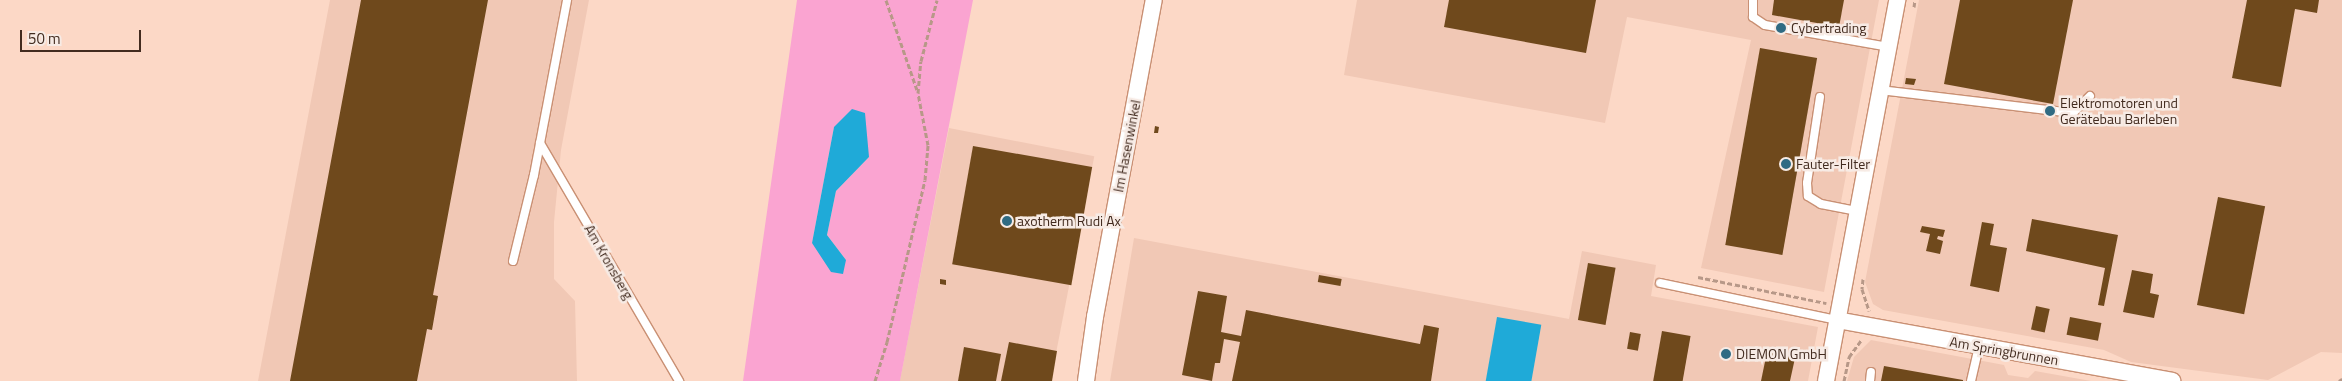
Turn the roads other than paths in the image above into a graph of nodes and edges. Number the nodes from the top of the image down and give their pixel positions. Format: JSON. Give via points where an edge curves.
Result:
{"nodes":[{"id":1,"x":567,"y":0,"type":"edge"},
{"id":2,"x":1154,"y":0,"type":"edge"},
{"id":3,"x":1753,"y":0,"type":"edge"},
{"id":4,"x":1897,"y":0,"type":"edge"},
{"id":5,"x":1888,"y":47,"type":"junction"},
{"id":6,"x":1880,"y":90,"type":"junction"},
{"id":7,"x":2090,"y":96,"type":"dead end"},
{"id":8,"x":1820,"y":97,"type":"dead end"},
{"id":9,"x":540,"y":143,"type":"junction"},
{"id":10,"x":1857,"y":211,"type":"junction"},
{"id":11,"x":513,"y":262,"type":"dead end"},
{"id":12,"x":1660,"y":283,"type":"dead end"},
{"id":13,"x":1837,"y":320,"type":"junction"},
{"id":14,"x":1978,"y":346,"type":"junction"},
{"id":15,"x":1871,"y":372,"type":"dead end"},
{"id":16,"x":679,"y":381,"type":"edge"},
{"id":17,"x":1086,"y":381,"type":"edge"},
{"id":18,"x":1826,"y":381,"type":"edge"},
{"id":19,"x":1870,"y":381,"type":"edge"},
{"id":20,"x":1971,"y":381,"type":"edge"},
{"id":21,"x":2172,"y":381,"type":"edge"}],
"edges":[{"from":1,"to":9,"type":"lane"},
{"from":2,"to":17,"type":"street","name":"Im Hasenwinkel","via":[[1098,298]]},
{"from":3,"to":5,"type":"lane","via":[[1753,17],[1764,25]]},
{"from":4,"to":5,"type":"street"},
{"from":5,"to":6,"type":"street"},
{"from":6,"to":7,"type":"lane","via":[[2073,113]]},
{"from":6,"to":10,"type":"street"},
{"from":8,"to":10,"type":"lane","via":[[1807,183],[1808,196],[1821,204]]},
{"from":9,"to":11,"type":"lane"},
{"from":9,"to":16,"type":"lane","name":"Am Kronsberg"},
{"from":10,"to":13,"type":"street"},
{"from":12,"to":13,"type":"lane"},
{"from":13,"to":14,"type":"street","name":"Am Springbrunnen"},
{"from":13,"to":18,"type":"street"},
{"from":14,"to":20,"type":"lane"},
{"from":14,"to":21,"type":"street","name":"Am Springbrunnen"},
{"from":15,"to":19,"type":"lane"}]}
